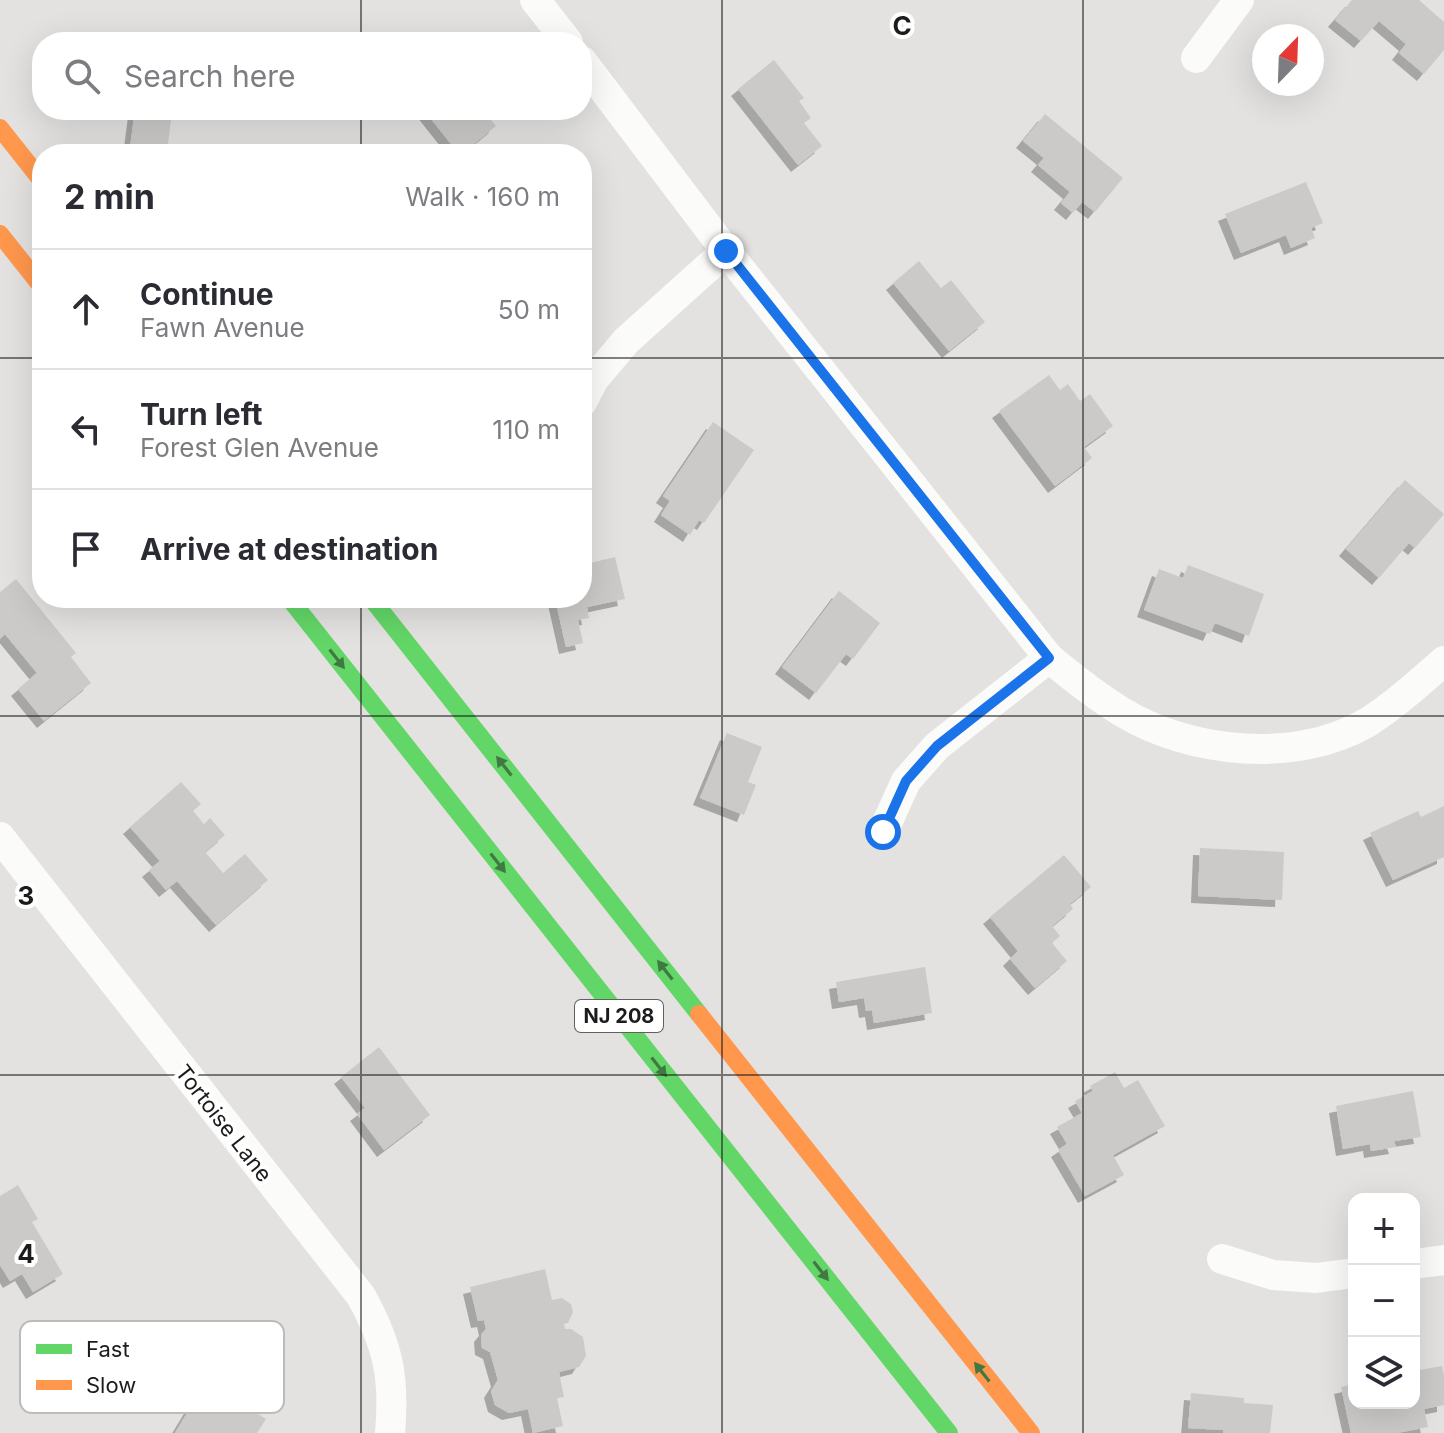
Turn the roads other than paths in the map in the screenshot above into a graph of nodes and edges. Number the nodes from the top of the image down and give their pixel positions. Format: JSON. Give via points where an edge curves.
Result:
{"nodes":[{"id":1,"x":1239,"y":0,"type":"edge"},
{"id":2,"x":542,"y":2,"type":"edge"},
{"id":3,"x":562,"y":32,"type":"edge"},
{"id":4,"x":1196,"y":58,"type":"dead end"},
{"id":5,"x":592,"y":74,"type":"edge"},
{"id":6,"x":0,"y":128,"type":"edge"},
{"id":7,"x":32,"y":168,"type":"edge"},
{"id":8,"x":0,"y":234,"type":"edge"},
{"id":9,"x":726,"y":251,"type":"junction"},
{"id":10,"x":32,"y":274,"type":"edge"},
{"id":11,"x":592,"y":383,"type":"edge"},
{"id":12,"x":297,"y":608,"type":"edge"},
{"id":13,"x":379,"y":608,"type":"edge"},
{"id":14,"x":1049,"y":658,"type":"junction"},
{"id":15,"x":1444,"y":661,"type":"edge"},
{"id":16,"x":883,"y":832,"type":"dead end"},
{"id":17,"x":0,"y":837,"type":"edge"},
{"id":18,"x":759,"y":1090,"type":"junction"},
{"id":19,"x":1222,"y":1259,"type":"dead end"},
{"id":20,"x":1444,"y":1260,"type":"edge"},
{"id":21,"x":1420,"y":1263,"type":"edge"},
{"id":22,"x":1348,"y":1274,"type":"edge"},
{"id":23,"x":999,"y":1364,"type":"dead end"},
{"id":24,"x":390,"y":1433,"type":"edge"},
{"id":25,"x":949,"y":1433,"type":"edge"},
{"id":26,"x":1031,"y":1433,"type":"edge"}],
"edges":[{"from":1,"to":4,"type":"street"},
{"from":2,"to":3,"type":"street"},
{"from":5,"to":9,"type":"street"},
{"from":6,"to":7,"type":"highway"},
{"from":8,"to":10,"type":"highway"},
{"from":9,"to":11,"type":"street","via":[[626,341]]},
{"from":9,"to":14,"type":"street"},
{"from":12,"to":25,"type":"highway","number":"NJ 208","one_way":true},
{"from":18,"to":13,"type":"highway","number":"NJ 208","one_way":true},
{"from":14,"to":15,"type":"street","via":[[1125,714],[1166,732],[1213,745],[1258,749],[1329,739],[1367,722]]},
{"from":14,"to":16,"type":"street","via":[[937,746],[906,781]]},
{"from":17,"to":24,"type":"street","name":"Tortoise Lane","via":[[361,1296],[389,1365]]},
{"from":18,"to":23,"type":"highway"},
{"from":26,"to":18,"type":"highway","number":"NJ 208","one_way":true},
{"from":19,"to":22,"type":"street","via":[[1273,1275]]},
{"from":20,"to":21,"type":"street"}]}
